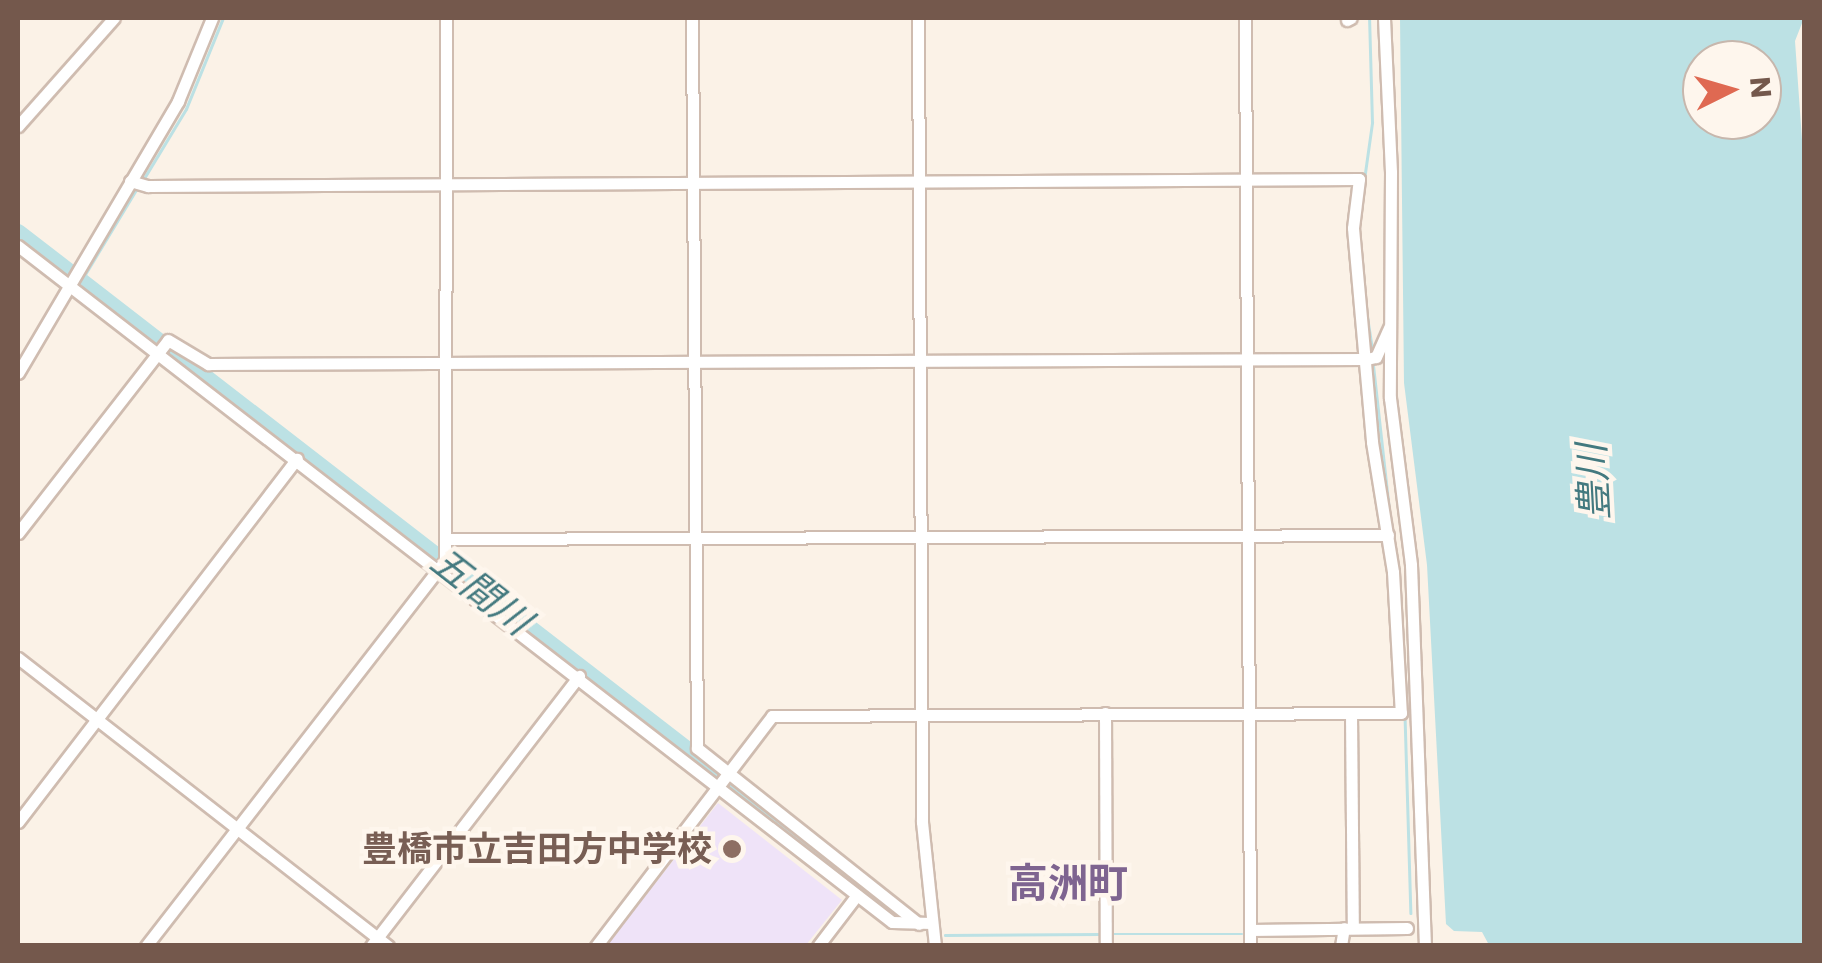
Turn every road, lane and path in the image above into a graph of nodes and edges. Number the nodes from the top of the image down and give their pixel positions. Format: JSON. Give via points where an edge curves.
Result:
{"nodes":[{"id":1,"x":114,"y":18,"type":"edge"},
{"id":2,"x":212,"y":18,"type":"edge"},
{"id":3,"x":446,"y":18,"type":"edge"},
{"id":4,"x":692,"y":18,"type":"edge"},
{"id":5,"x":918,"y":18,"type":"edge"},
{"id":6,"x":1245,"y":18,"type":"edge"},
{"id":7,"x":1384,"y":18,"type":"edge"},
{"id":8,"x":18,"y":126,"type":"edge"},
{"id":9,"x":1244,"y":179,"type":"junction"},
{"id":10,"x":130,"y":181,"type":"junction"},
{"id":11,"x":694,"y":182,"type":"junction"},
{"id":12,"x":919,"y":182,"type":"junction"},
{"id":13,"x":446,"y":183,"type":"junction"},
{"id":14,"x":18,"y":246,"type":"edge"},
{"id":15,"x":73,"y":276,"type":"junction"},
{"id":16,"x":1389,"y":328,"type":"junction"},
{"id":17,"x":159,"y":351,"type":"junction"},
{"id":18,"x":1245,"y":358,"type":"junction"},
{"id":19,"x":1371,"y":358,"type":"junction"},
{"id":20,"x":695,"y":360,"type":"junction"},
{"id":21,"x":920,"y":360,"type":"junction"},
{"id":22,"x":447,"y":361,"type":"junction"},
{"id":23,"x":18,"y":373,"type":"edge"},
{"id":24,"x":297,"y":459,"type":"junction"},
{"id":25,"x":18,"y":533,"type":"edge"},
{"id":26,"x":1388,"y":535,"type":"junction"},
{"id":27,"x":1248,"y":536,"type":"junction"},
{"id":28,"x":695,"y":537,"type":"junction"},
{"id":29,"x":921,"y":537,"type":"junction"},
{"id":30,"x":449,"y":539,"type":"junction"},
{"id":31,"x":442,"y":564,"type":"junction"},
{"id":32,"x":18,"y":658,"type":"edge"},
{"id":33,"x":579,"y":676,"type":"junction"},
{"id":34,"x":1249,"y":712,"type":"junction"},
{"id":35,"x":1104,"y":713,"type":"junction"},
{"id":36,"x":922,"y":714,"type":"junction"},
{"id":37,"x":1352,"y":714,"type":"junction"},
{"id":38,"x":97,"y":719,"type":"junction"},
{"id":39,"x":723,"y":779,"type":"junction"},
{"id":40,"x":18,"y":822,"type":"edge"},
{"id":41,"x":236,"y":828,"type":"junction"},
{"id":42,"x":857,"y":895,"type":"junction"},
{"id":43,"x":926,"y":923,"type":"junction"},
{"id":44,"x":1348,"y":928,"type":"junction"},
{"id":45,"x":1408,"y":928,"type":"dead end"},
{"id":46,"x":1250,"y":930,"type":"junction"},
{"id":47,"x":379,"y":943,"type":"edge"},
{"id":48,"x":146,"y":946,"type":"edge"},
{"id":49,"x":596,"y":946,"type":"edge"},
{"id":50,"x":818,"y":946,"type":"edge"},
{"id":51,"x":934,"y":946,"type":"edge"},
{"id":52,"x":1106,"y":946,"type":"edge"},
{"id":53,"x":1250,"y":946,"type":"edge"},
{"id":54,"x":1341,"y":946,"type":"edge"},
{"id":55,"x":1425,"y":946,"type":"edge"}],
"edges":[{"from":1,"to":8,"type":"street"},
{"from":2,"to":10,"type":"street","via":[[178,101]]},
{"from":3,"to":13,"type":"street"},
{"from":4,"to":11,"type":"street"},
{"from":5,"to":12,"type":"street"},
{"from":6,"to":9,"type":"street"},
{"from":7,"to":16,"type":"street","via":[[1392,172]]},
{"from":9,"to":12,"type":"street"},
{"from":9,"to":18,"type":"street"},
{"from":9,"to":19,"type":"street","via":[[1359,179],[1353,228]]},
{"from":10,"to":13,"type":"street"},
{"from":10,"to":15,"type":"street"},
{"from":11,"to":12,"type":"street"},
{"from":11,"to":13,"type":"street"},
{"from":11,"to":20,"type":"street"},
{"from":12,"to":21,"type":"street"},
{"from":13,"to":22,"type":"street"},
{"from":14,"to":15,"type":"street"},
{"from":15,"to":17,"type":"street"},
{"from":15,"to":23,"type":"street"},
{"from":16,"to":19,"type":"street"},
{"from":16,"to":55,"type":"street","via":[[1413,602]]},
{"from":17,"to":22,"type":"street","via":[[168,340],[208,364]]},
{"from":17,"to":24,"type":"street"},
{"from":17,"to":25,"type":"street"},
{"from":18,"to":19,"type":"street"},
{"from":18,"to":21,"type":"street"},
{"from":18,"to":27,"type":"street"},
{"from":19,"to":26,"type":"street"},
{"from":20,"to":21,"type":"street"},
{"from":20,"to":22,"type":"street"},
{"from":20,"to":28,"type":"street"},
{"from":21,"to":29,"type":"street"},
{"from":22,"to":30,"type":"street"},
{"from":24,"to":31,"type":"street"},
{"from":24,"to":38,"type":"street"},
{"from":26,"to":27,"type":"street"},
{"from":26,"to":37,"type":"street","via":[[1401,713]]},
{"from":27,"to":29,"type":"street"},
{"from":27,"to":34,"type":"street"},
{"from":28,"to":29,"type":"street"},
{"from":28,"to":30,"type":"street"},
{"from":28,"to":39,"type":"street","via":[[697,748]]},
{"from":29,"to":36,"type":"street"},
{"from":30,"to":31,"type":"street"},
{"from":31,"to":33,"type":"street"},
{"from":31,"to":41,"type":"street"},
{"from":32,"to":38,"type":"street"},
{"from":33,"to":39,"type":"street"},
{"from":33,"to":47,"type":"street"},
{"from":34,"to":35,"type":"street"},
{"from":34,"to":37,"type":"street"},
{"from":34,"to":46,"type":"street"},
{"from":35,"to":36,"type":"street"},
{"from":35,"to":52,"type":"street"},
{"from":36,"to":39,"type":"street","via":[[772,716]]},
{"from":36,"to":43,"type":"street"},
{"from":37,"to":44,"type":"street"},
{"from":38,"to":40,"type":"street"},
{"from":38,"to":41,"type":"street"},
{"from":39,"to":42,"type":"street"},
{"from":39,"to":43,"type":"street"},
{"from":39,"to":49,"type":"street"},
{"from":41,"to":47,"type":"street"},
{"from":41,"to":48,"type":"street"},
{"from":42,"to":43,"type":"street","via":[[892,922]]},
{"from":42,"to":50,"type":"street"},
{"from":43,"to":51,"type":"street"},
{"from":44,"to":45,"type":"street"},
{"from":44,"to":46,"type":"street"},
{"from":44,"to":54,"type":"street"},
{"from":46,"to":53,"type":"street"}]}
